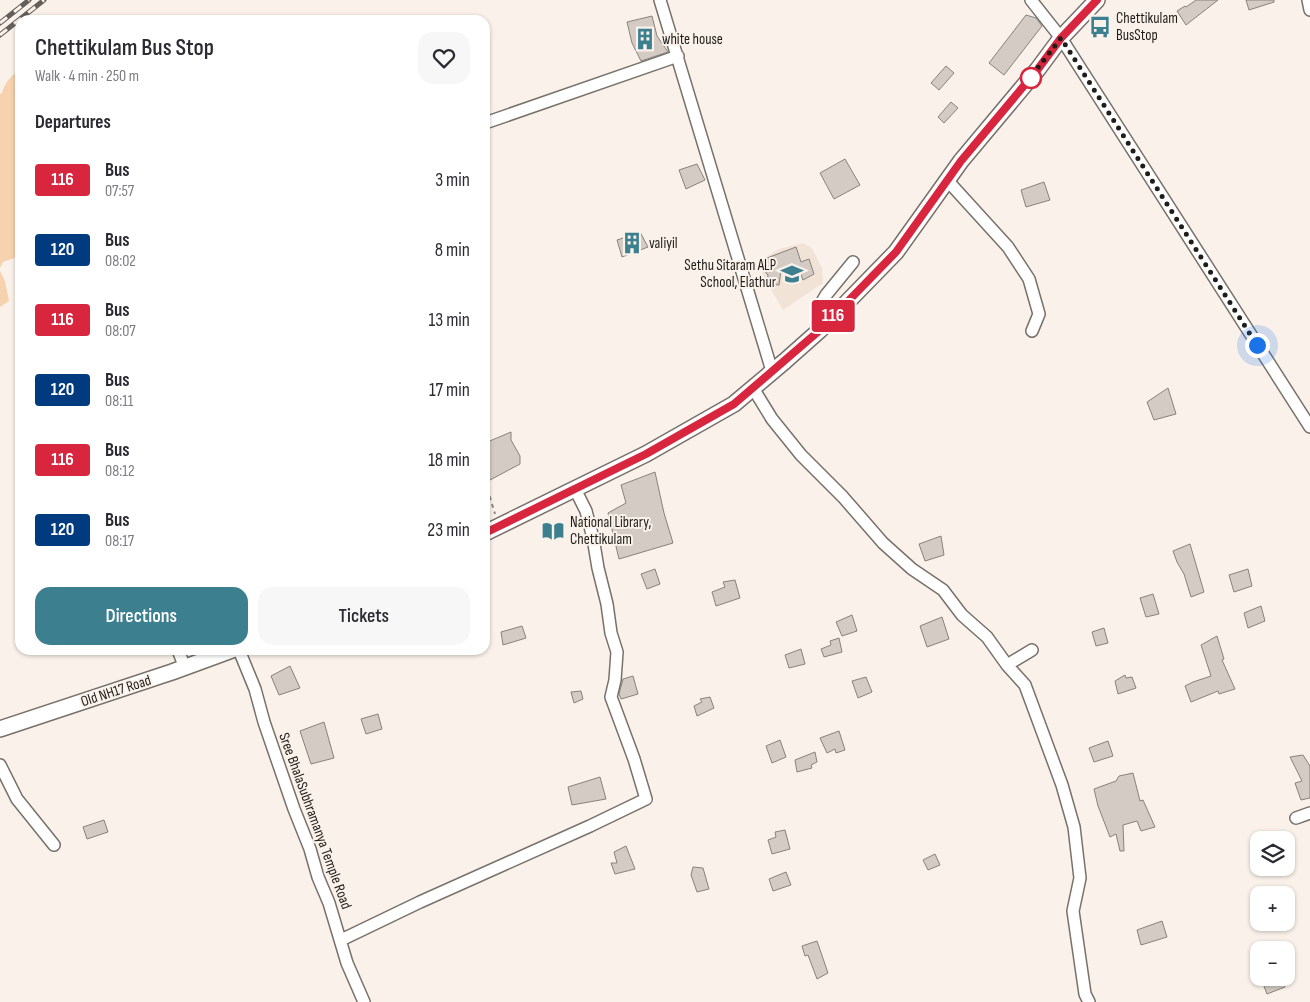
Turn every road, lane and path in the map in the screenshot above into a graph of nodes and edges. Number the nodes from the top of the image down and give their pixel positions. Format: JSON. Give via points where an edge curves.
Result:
{"nodes":[{"id":1,"x":660,"y":0,"type":"edge"},
{"id":2,"x":1031,"y":0,"type":"edge"},
{"id":3,"x":1097,"y":0,"type":"edge"},
{"id":4,"x":1308,"y":0,"type":"edge"},
{"id":5,"x":1310,"y":10,"type":"edge"},
{"id":6,"x":1061,"y":38,"type":"junction"},
{"id":7,"x":678,"y":56,"type":"junction"},
{"id":8,"x":490,"y":119,"type":"edge"},
{"id":9,"x":947,"y":180,"type":"junction"},
{"id":10,"x":853,"y":262,"type":"dead end"},
{"id":11,"x":820,"y":330,"type":"junction"},
{"id":12,"x":1032,"y":331,"type":"dead end"},
{"id":13,"x":772,"y":371,"type":"junction"},
{"id":14,"x":753,"y":388,"type":"junction"},
{"id":15,"x":1310,"y":427,"type":"edge"},
{"id":16,"x":575,"y":490,"type":"junction"},
{"id":17,"x":490,"y":497,"type":"edge"},
{"id":18,"x":496,"y":516,"type":"dead end"},
{"id":19,"x":490,"y":531,"type":"edge"},
{"id":20,"x":1032,"y":650,"type":"dead end"},
{"id":21,"x":180,"y":655,"type":"edge"},
{"id":22,"x":219,"y":655,"type":"edge"},
{"id":23,"x":241,"y":655,"type":"edge"},
{"id":24,"x":1007,"y":665,"type":"junction"},
{"id":25,"x":185,"y":668,"type":"junction"},
{"id":26,"x":0,"y":729,"type":"edge"},
{"id":27,"x":0,"y":765,"type":"edge"},
{"id":28,"x":1310,"y":813,"type":"edge"},
{"id":29,"x":1296,"y":818,"type":"dead end"},
{"id":30,"x":54,"y":845,"type":"dead end"},
{"id":31,"x":341,"y":940,"type":"junction"},
{"id":32,"x":364,"y":1002,"type":"edge"},
{"id":33,"x":1089,"y":1002,"type":"edge"}],
"edges":[{"from":1,"to":7,"type":"street"},
{"from":2,"to":6,"type":"street"},
{"from":3,"to":6,"type":"main road"},
{"from":4,"to":5,"type":"street"},
{"from":6,"to":9,"type":"main road"},
{"from":6,"to":15,"type":"street"},
{"from":7,"to":8,"type":"street"},
{"from":7,"to":13,"type":"street"},
{"from":9,"to":11,"type":"main road","via":[[896,252]]},
{"from":9,"to":12,"type":"street","via":[[1008,247],[1029,279],[1039,314]]},
{"from":10,"to":11,"type":"street","via":[[819,307]]},
{"from":11,"to":13,"type":"main road"},
{"from":13,"to":14,"type":"main road"},
{"from":14,"to":16,"type":"main road","via":[[734,404]]},
{"from":14,"to":24,"type":"street","via":[[801,456],[843,497],[882,543],[943,590],[962,614],[987,637]]},
{"from":16,"to":19,"type":"main road"},
{"from":16,"to":31,"type":"street","via":[[586,511],[617,652],[611,697],[646,798]]},
{"from":17,"to":18,"type":"path"},
{"from":20,"to":24,"type":"street"},
{"from":21,"to":25,"type":"street"},
{"from":22,"to":25,"type":"main road","name":"Old NH17 Road"},
{"from":23,"to":31,"type":"street","name":"Sree BhalaSubhramanya Temple Road"},
{"from":24,"to":33,"type":"street","via":[[1025,685],[1074,826],[1080,878],[1073,911],[1085,994]]},
{"from":25,"to":26,"type":"main road","name":"Old NH17 Road"},
{"from":27,"to":30,"type":"street","via":[[17,799]]},
{"from":28,"to":29,"type":"street"},
{"from":31,"to":32,"type":"street","name":"Sree BhalaSubhramanya Temple Road"}]}
